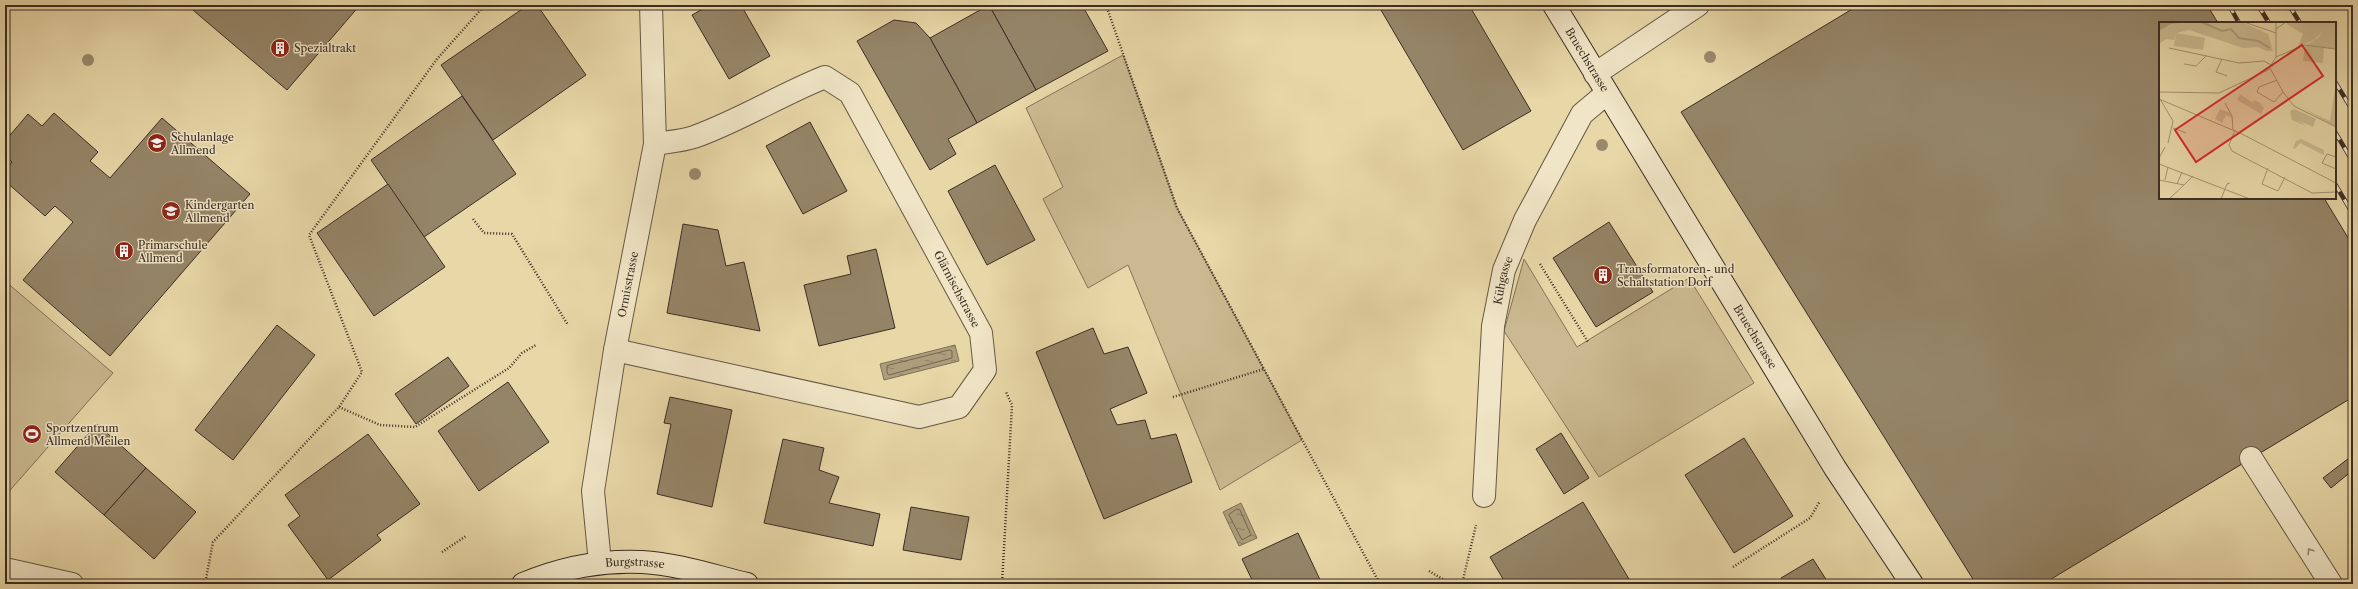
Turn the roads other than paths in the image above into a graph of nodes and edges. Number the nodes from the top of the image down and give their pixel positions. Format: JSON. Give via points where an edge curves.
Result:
{"nodes":[{"id":1,"x":651,"y":5,"type":"edge"},
{"id":2,"x":1554,"y":5,"type":"edge"},
{"id":3,"x":1698,"y":5,"type":"edge"},
{"id":4,"x":1596,"y":74,"type":"junction"},
{"id":5,"x":1607,"y":93,"type":"junction"},
{"id":6,"x":654,"y":144,"type":"junction"},
{"id":7,"x":615,"y":350,"type":"junction"},
{"id":8,"x":2251,"y":458,"type":"dead end"},
{"id":9,"x":1484,"y":496,"type":"road end"},
{"id":10,"x":600,"y":563,"type":"junction"},
{"id":11,"x":5,"y":569,"type":"edge"},
{"id":12,"x":550,"y":579,"type":"edge"},
{"id":13,"x":72,"y":584,"type":"edge"},
{"id":14,"x":523,"y":584,"type":"edge"},
{"id":15,"x":747,"y":584,"type":"edge"},
{"id":16,"x":1912,"y":584,"type":"edge"},
{"id":17,"x":2331,"y":584,"type":"edge"}],
"edges":[{"from":1,"to":6,"type":"street","name":"Ormisstrasse"},
{"from":2,"to":4,"type":"street","name":"Bruechstrasse"},
{"from":3,"to":4,"type":"street"},
{"from":4,"to":5,"type":"street","name":"Bruechstrasse"},
{"from":5,"to":9,"type":"street","name":"Kühgasse","via":[[1582,114],[1520,232],[1504,270],[1493,326]]},
{"from":5,"to":16,"type":"street","name":"Bruechstrasse","via":[[1835,468]]},
{"from":6,"to":7,"type":"street","name":"Ormisstrasse"},
{"from":6,"to":7,"type":"street","name":"Glärnischstrasse","via":[[692,137],[739,118],[825,77],[850,93],[981,333],[985,370],[959,407],[919,417]]},
{"from":7,"to":10,"type":"street","name":"Ormisstrasse","via":[[593,491]]},
{"from":17,"to":8,"type":"street","one_way":true},
{"from":10,"to":12,"type":"street","name":"Burgstrasse"},
{"from":10,"to":15,"type":"street","name":"Burgstrasse","via":[[644,562]]},
{"from":11,"to":13,"type":"street"},
{"from":12,"to":14,"type":"street","name":"Burgstrasse"}]}
